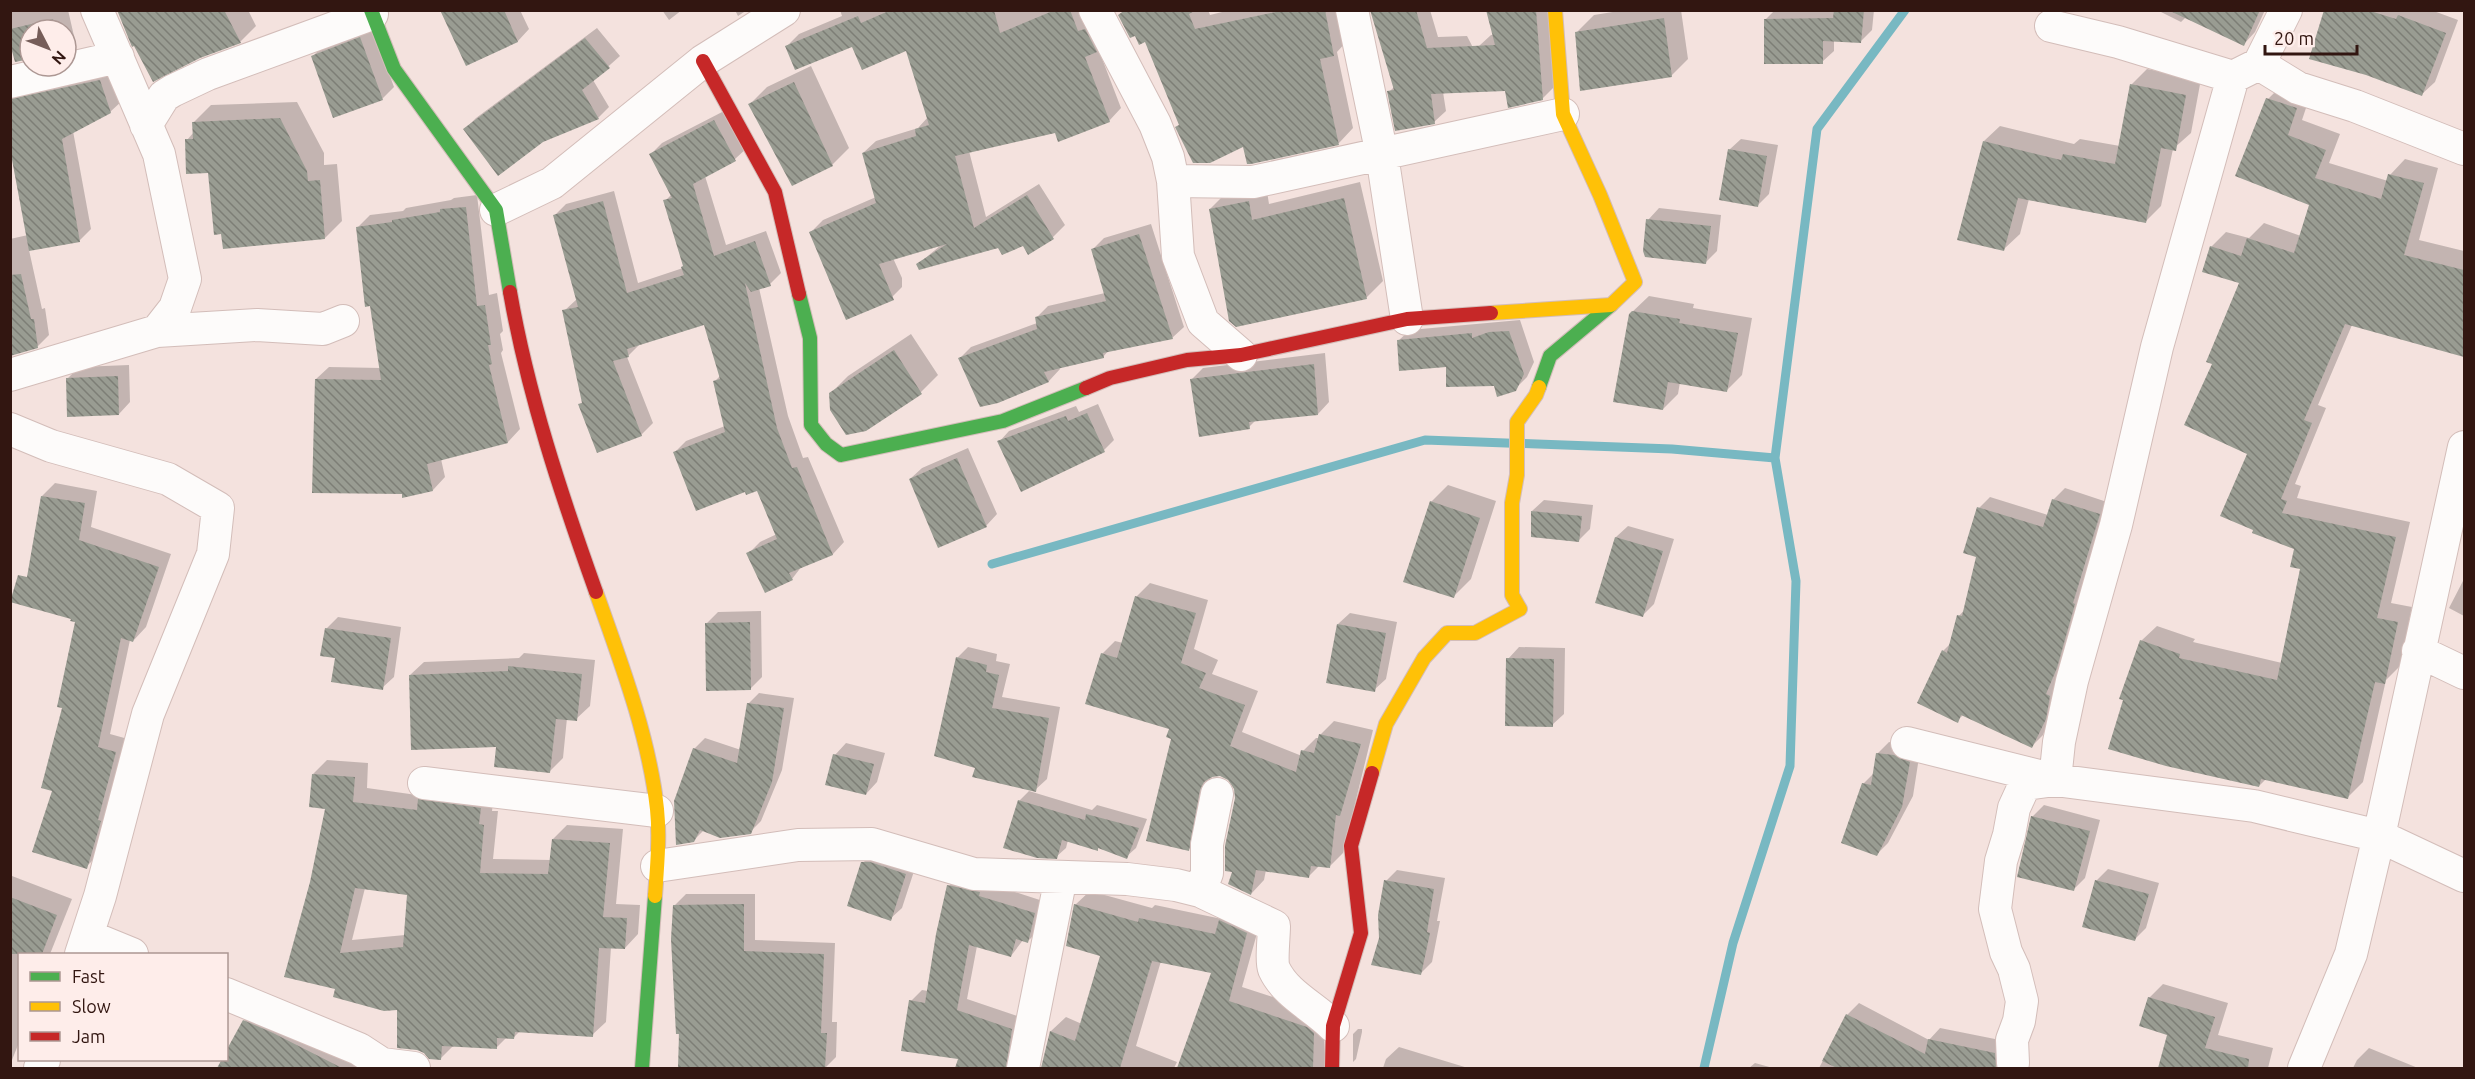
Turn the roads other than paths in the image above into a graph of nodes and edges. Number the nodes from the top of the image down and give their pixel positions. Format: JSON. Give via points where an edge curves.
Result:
{"nodes":[{"id":1,"x":97,"y":10,"type":"edge"},
{"id":2,"x":784,"y":10,"type":"edge"},
{"id":3,"x":1095,"y":10,"type":"edge"},
{"id":4,"x":1352,"y":10,"type":"edge"},
{"id":5,"x":1555,"y":10,"type":"edge"},
{"id":6,"x":2286,"y":10,"type":"edge"},
{"id":7,"x":372,"y":12,"type":"edge"},
{"id":8,"x":2051,"y":26,"type":"dead end"},
{"id":9,"x":118,"y":57,"type":"junction"},
{"id":10,"x":703,"y":61,"type":"junction"},
{"id":11,"x":2246,"y":70,"type":"junction"},
{"id":12,"x":10,"y":82,"type":"edge"},
{"id":13,"x":1563,"y":114,"type":"junction"},
{"id":14,"x":147,"y":125,"type":"junction"},
{"id":15,"x":2464,"y":149,"type":"edge"},
{"id":16,"x":1382,"y":155,"type":"junction"},
{"id":17,"x":1173,"y":181,"type":"junction"},
{"id":18,"x":496,"y":210,"type":"junction"},
{"id":19,"x":1611,"y":305,"type":"junction"},
{"id":20,"x":1407,"y":320,"type":"junction"},
{"id":21,"x":343,"y":321,"type":"dead end"},
{"id":22,"x":1203,"y":322,"type":"junction"},
{"id":23,"x":157,"y":331,"type":"junction"},
{"id":24,"x":1240,"y":355,"type":"junction"},
{"id":25,"x":1187,"y":360,"type":"junction"},
{"id":26,"x":10,"y":375,"type":"edge"},
{"id":27,"x":10,"y":429,"type":"edge"},
{"id":28,"x":2464,"y":447,"type":"edge"},
{"id":29,"x":2418,"y":651,"type":"junction"},
{"id":30,"x":2464,"y":673,"type":"edge"},
{"id":31,"x":1907,"y":743,"type":"dead end"},
{"id":32,"x":2055,"y":780,"type":"junction"},
{"id":33,"x":424,"y":783,"type":"dead end"},
{"id":34,"x":1217,"y":794,"type":"dead end"},
{"id":35,"x":657,"y":811,"type":"junction"},
{"id":36,"x":2379,"y":836,"type":"junction"},
{"id":37,"x":657,"y":866,"type":"junction"},
{"id":38,"x":2464,"y":876,"type":"edge"},
{"id":39,"x":1061,"y":877,"type":"junction"},
{"id":40,"x":1200,"y":891,"type":"junction"},
{"id":41,"x":84,"y":945,"type":"edge"},
{"id":42,"x":127,"y":953,"type":"edge"},
{"id":43,"x":228,"y":995,"type":"edge"},
{"id":44,"x":1333,"y":1026,"type":"junction"},
{"id":45,"x":2013,"y":1063,"type":"dead end"},
{"id":46,"x":414,"y":1068,"type":"edge"},
{"id":47,"x":642,"y":1068,"type":"edge"},
{"id":48,"x":1023,"y":1068,"type":"edge"},
{"id":49,"x":1332,"y":1068,"type":"edge"},
{"id":50,"x":2304,"y":1068,"type":"edge"}],
"edges":[{"from":1,"to":9,"type":"street"},
{"from":2,"to":10,"type":"street"},
{"from":3,"to":17,"type":"street","via":[[1155,124]]},
{"from":4,"to":16,"type":"street"},
{"from":5,"to":13,"type":"street"},
{"from":6,"to":11,"type":"street"},
{"from":7,"to":14,"type":"street","via":[[172,91],[164,96]]},
{"from":7,"to":18,"type":"street","via":[[394,69]]},
{"from":8,"to":11,"type":"street"},
{"from":9,"to":12,"type":"street"},
{"from":9,"to":14,"type":"street"},
{"from":10,"to":18,"type":"street","via":[[552,183]]},
{"from":10,"to":25,"type":"street","via":[[775,192],[810,338],[811,425],[826,444],[842,455],[1003,421],[1110,378]]},
{"from":11,"to":15,"type":"street","via":[[2355,106]]},
{"from":11,"to":32,"type":"street","via":[[2157,347],[2116,525],[2072,681]]},
{"from":13,"to":16,"type":"street"},
{"from":13,"to":19,"type":"street","via":[[1635,282]]},
{"from":14,"to":23,"type":"street","via":[[159,154],[185,279],[175,308]]},
{"from":16,"to":17,"type":"street","via":[[1253,182]]},
{"from":16,"to":20,"type":"street"},
{"from":17,"to":22,"type":"street","via":[[1178,256]]},
{"from":18,"to":35,"type":"street","via":[[521,353],[563,499],[627,679]]},
{"from":19,"to":20,"type":"street"},
{"from":19,"to":44,"type":"street","via":[[1550,356],[1536,395],[1517,422],[1512,595],[1520,609],[1474,633],[1447,633],[1424,658],[1386,723],[1351,846],[1361,933]]},
{"from":20,"to":24,"type":"street"},
{"from":21,"to":23,"type":"street","via":[[323,328],[257,325]]},
{"from":22,"to":24,"type":"street"},
{"from":22,"to":25,"type":"street"},
{"from":23,"to":26,"type":"street"},
{"from":24,"to":25,"type":"street"},
{"from":27,"to":41,"type":"street","via":[[51,446],[168,479],[218,508],[213,555],[148,714]]},
{"from":28,"to":29,"type":"street"},
{"from":29,"to":30,"type":"street"},
{"from":29,"to":36,"type":"street"},
{"from":31,"to":32,"type":"street"},
{"from":32,"to":36,"type":"street","via":[[2254,806]]},
{"from":32,"to":45,"type":"street","via":[[2025,784],[2014,808],[2001,861],[1995,909],[2022,1001],[2012,1040]]},
{"from":33,"to":35,"type":"street"},
{"from":34,"to":40,"type":"street","via":[[1207,873]]},
{"from":35,"to":37,"type":"street"},
{"from":36,"to":38,"type":"street"},
{"from":36,"to":50,"type":"street","via":[[2351,954]]},
{"from":37,"to":39,"type":"street","via":[[798,845],[872,844],[974,874]]},
{"from":37,"to":47,"type":"street"},
{"from":39,"to":40,"type":"street","via":[[1127,879]]},
{"from":39,"to":48,"type":"street"},
{"from":40,"to":44,"type":"street","via":[[1274,926],[1274,968],[1296,997]]},
{"from":41,"to":42,"type":"street"},
{"from":43,"to":46,"type":"street","via":[[359,1049],[382,1064]]},
{"from":44,"to":49,"type":"street"}]}
